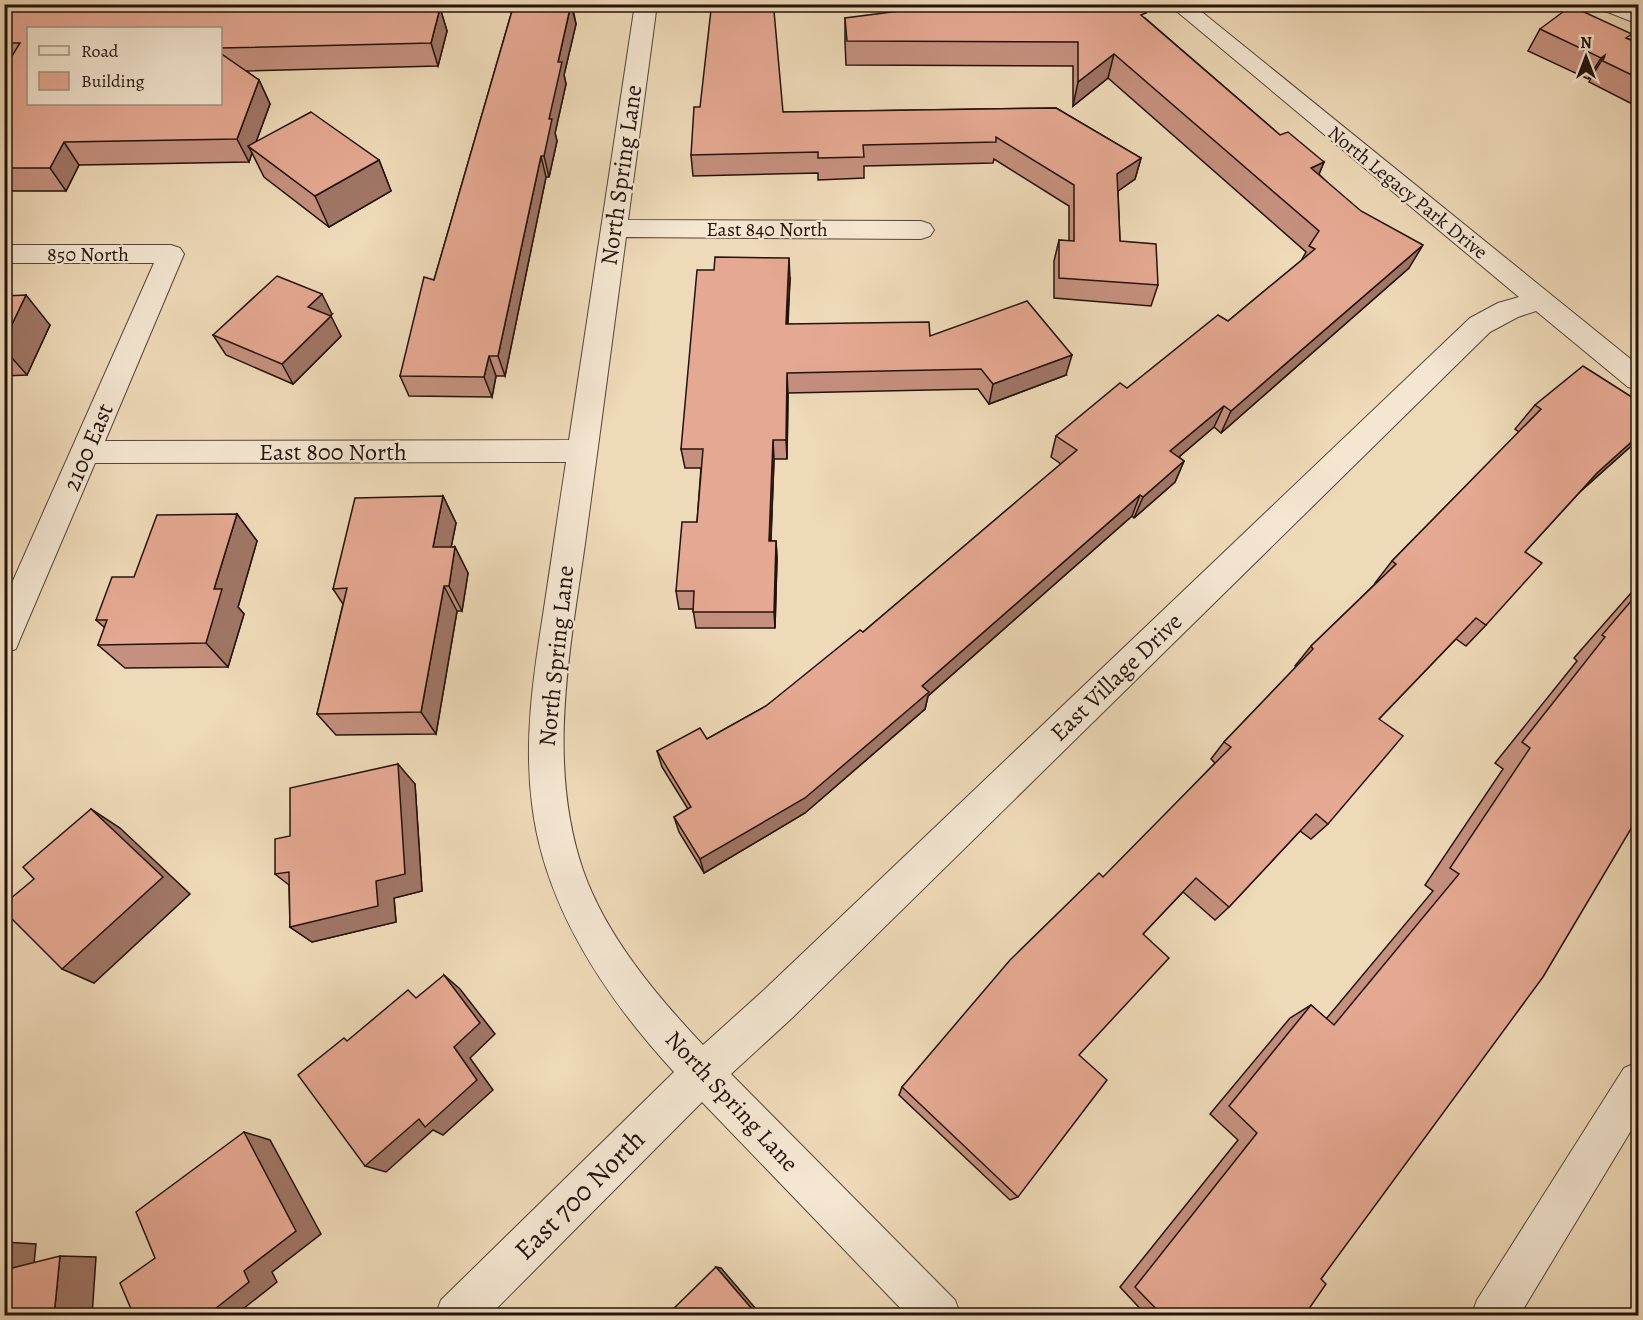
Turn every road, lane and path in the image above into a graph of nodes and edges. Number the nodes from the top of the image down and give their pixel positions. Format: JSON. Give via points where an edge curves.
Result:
{"nodes":[{"id":1,"x":646,"y":4,"type":"edge"},
{"id":2,"x":1178,"y":4,"type":"edge"},
{"id":3,"x":1608,"y":4,"type":"edge"},
{"id":4,"x":1638,"y":18,"type":"edge"},
{"id":5,"x":613,"y":228,"type":"junction"},
{"id":6,"x":921,"y":230,"type":"dead end"},
{"id":7,"x":4,"y":254,"type":"edge"},
{"id":8,"x":171,"y":254,"type":"joint"},
{"id":9,"x":1541,"y":300,"type":"junction"},
{"id":10,"x":1638,"y":380,"type":"edge"},
{"id":11,"x":582,"y":451,"type":"junction"},
{"id":12,"x":85,"y":452,"type":"junction"},
{"id":13,"x":4,"y":639,"type":"edge"},
{"id":14,"x":702,"y":1073,"type":"junction"},
{"id":15,"x":1638,"y":1082,"type":"edge"},
{"id":16,"x":457,"y":1316,"type":"edge"},
{"id":17,"x":939,"y":1316,"type":"edge"},
{"id":18,"x":1493,"y":1316,"type":"edge"}],
"edges":[{"from":1,"to":5,"type":"street","name":"North Spring Lane"},
{"from":2,"to":9,"type":"street","name":"North Legacy Park Drive"},
{"from":3,"to":4,"type":"street"},
{"from":5,"to":6,"type":"street","name":"East 840 North"},
{"from":5,"to":11,"type":"street","name":"North Spring Lane"},
{"from":7,"to":8,"type":"street","name":"850 North"},
{"from":8,"to":12,"type":"street","name":"2100 East"},
{"from":9,"to":10,"type":"street","name":"North Legacy Park Drive"},
{"from":9,"to":14,"type":"street","name":"East Village Drive","via":[[1508,310],[1480,325]]},
{"from":11,"to":12,"type":"street","name":"East 800 North"},
{"from":11,"to":14,"type":"street","name":"North Spring Lane","via":[[548,693],[544,762],[551,819],[566,873],[588,922],[624,981]]},
{"from":12,"to":13,"type":"street","name":"2100 East"},
{"from":14,"to":16,"type":"street","name":"East 700 North"},
{"from":14,"to":17,"type":"street","name":"North Spring Lane"},
{"from":15,"to":18,"type":"street"}]}
